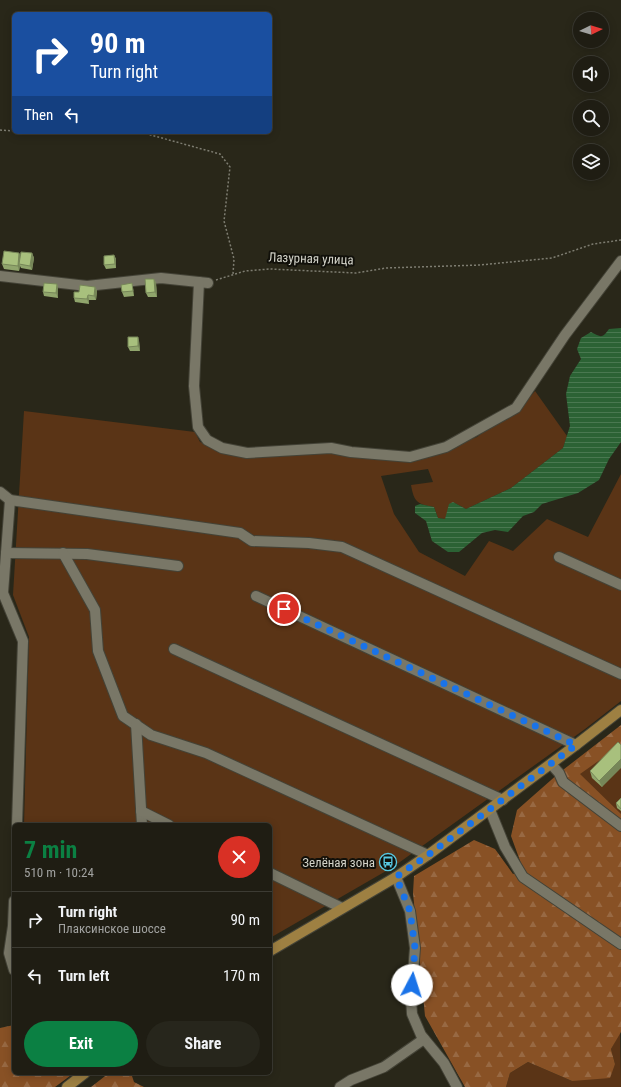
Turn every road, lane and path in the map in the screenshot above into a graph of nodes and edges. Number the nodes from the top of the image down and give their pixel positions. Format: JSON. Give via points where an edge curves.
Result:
{"nodes":[{"id":1,"x":0,"y":130,"type":"edge"},
{"id":2,"x":12,"y":131,"type":"edge"},
{"id":3,"x":147,"y":134,"type":"edge"},
{"id":4,"x":621,"y":240,"type":"edge"},
{"id":5,"x":621,"y":261,"type":"edge"},
{"id":6,"x":233,"y":274,"type":"junction"},
{"id":7,"x":0,"y":276,"type":"edge"},
{"id":8,"x":203,"y":283,"type":"junction"},
{"id":9,"x":0,"y":492,"type":"edge"},
{"id":10,"x":10,"y":500,"type":"junction"},
{"id":11,"x":6,"y":553,"type":"junction"},
{"id":12,"x":63,"y":553,"type":"junction"},
{"id":13,"x":559,"y":557,"type":"dead end"},
{"id":14,"x":178,"y":566,"type":"dead end"},
{"id":15,"x":621,"y":585,"type":"edge"},
{"id":16,"x":256,"y":596,"type":"dead end"},
{"id":17,"x":174,"y":648,"type":"dead end"},
{"id":18,"x":621,"y":674,"type":"edge"},
{"id":19,"x":621,"y":710,"type":"edge"},
{"id":20,"x":136,"y":724,"type":"junction"},
{"id":21,"x":576,"y":745,"type":"junction"},
{"id":22,"x":551,"y":764,"type":"junction"},
{"id":23,"x":503,"y":800,"type":"junction"},
{"id":24,"x":490,"y":810,"type":"junction"},
{"id":25,"x":141,"y":812,"type":"junction"},
{"id":26,"x":17,"y":823,"type":"edge"},
{"id":27,"x":142,"y":823,"type":"edge"},
{"id":28,"x":165,"y":823,"type":"edge"},
{"id":29,"x":621,"y":826,"type":"edge"},
{"id":30,"x":428,"y":855,"type":"junction"},
{"id":31,"x":272,"y":874,"type":"edge"},
{"id":32,"x":396,"y":877,"type":"junction"},
{"id":33,"x":342,"y":908,"type":"junction"},
{"id":34,"x":12,"y":933,"type":"edge"},
{"id":35,"x":621,"y":944,"type":"edge"},
{"id":36,"x":272,"y":949,"type":"edge"},
{"id":37,"x":12,"y":963,"type":"edge"},
{"id":38,"x":424,"y":1039,"type":"junction"},
{"id":39,"x":82,"y":1075,"type":"edge"},
{"id":40,"x":67,"y":1087,"type":"edge"},
{"id":41,"x":340,"y":1087,"type":"edge"},
{"id":42,"x":457,"y":1087,"type":"edge"}],
"edges":[{"from":1,"to":2,"type":"path"},
{"from":3,"to":6,"type":"path","via":[[220,154],[230,167],[224,221],[234,259]]},
{"from":4,"to":6,"type":"path","name":"Лазурная улица","via":[[593,244],[552,258],[488,264],[386,268],[356,273],[270,269]]},
{"from":5,"to":8,"type":"street","via":[[516,408],[446,447],[410,457],[331,448],[247,453],[222,448],[207,440],[198,427],[194,386]]},
{"from":6,"to":8,"type":"path","name":"Лазурная улица"},
{"from":7,"to":8,"type":"street","via":[[87,286],[161,278]]},
{"from":9,"to":10,"type":"street"},
{"from":10,"to":11,"type":"street"},
{"from":10,"to":18,"type":"street","via":[[240,533],[252,541],[342,547]]},
{"from":11,"to":12,"type":"street"},
{"from":11,"to":26,"type":"street","via":[[3,593],[23,641]]},
{"from":12,"to":14,"type":"street"},
{"from":12,"to":20,"type":"street","via":[[95,610],[98,651],[123,716]]},
{"from":13,"to":15,"type":"street"},
{"from":16,"to":21,"type":"street"},
{"from":17,"to":23,"type":"street"},
{"from":19,"to":21,"type":"main road"},
{"from":20,"to":25,"type":"street"},
{"from":20,"to":30,"type":"street","via":[[152,735],[206,753]]},
{"from":21,"to":22,"type":"main road"},
{"from":22,"to":23,"type":"main road"},
{"from":22,"to":29,"type":"street","via":[[563,782]]},
{"from":23,"to":24,"type":"main road"},
{"from":24,"to":30,"type":"main road"},
{"from":24,"to":35,"type":"street","via":[[505,847],[523,877]]},
{"from":25,"to":27,"type":"street"},
{"from":25,"to":28,"type":"street"},
{"from":30,"to":32,"type":"main road"},
{"from":31,"to":33,"type":"street"},
{"from":32,"to":33,"type":"main road"},
{"from":32,"to":38,"type":"street","via":[[410,911],[415,948],[412,1014]]},
{"from":33,"to":36,"type":"main road"},
{"from":34,"to":37,"type":"street","via":[[9,953]]},
{"from":38,"to":41,"type":"street","via":[[384,1067]]},
{"from":38,"to":42,"type":"street","via":[[444,1063]]},
{"from":39,"to":40,"type":"main road"}]}
